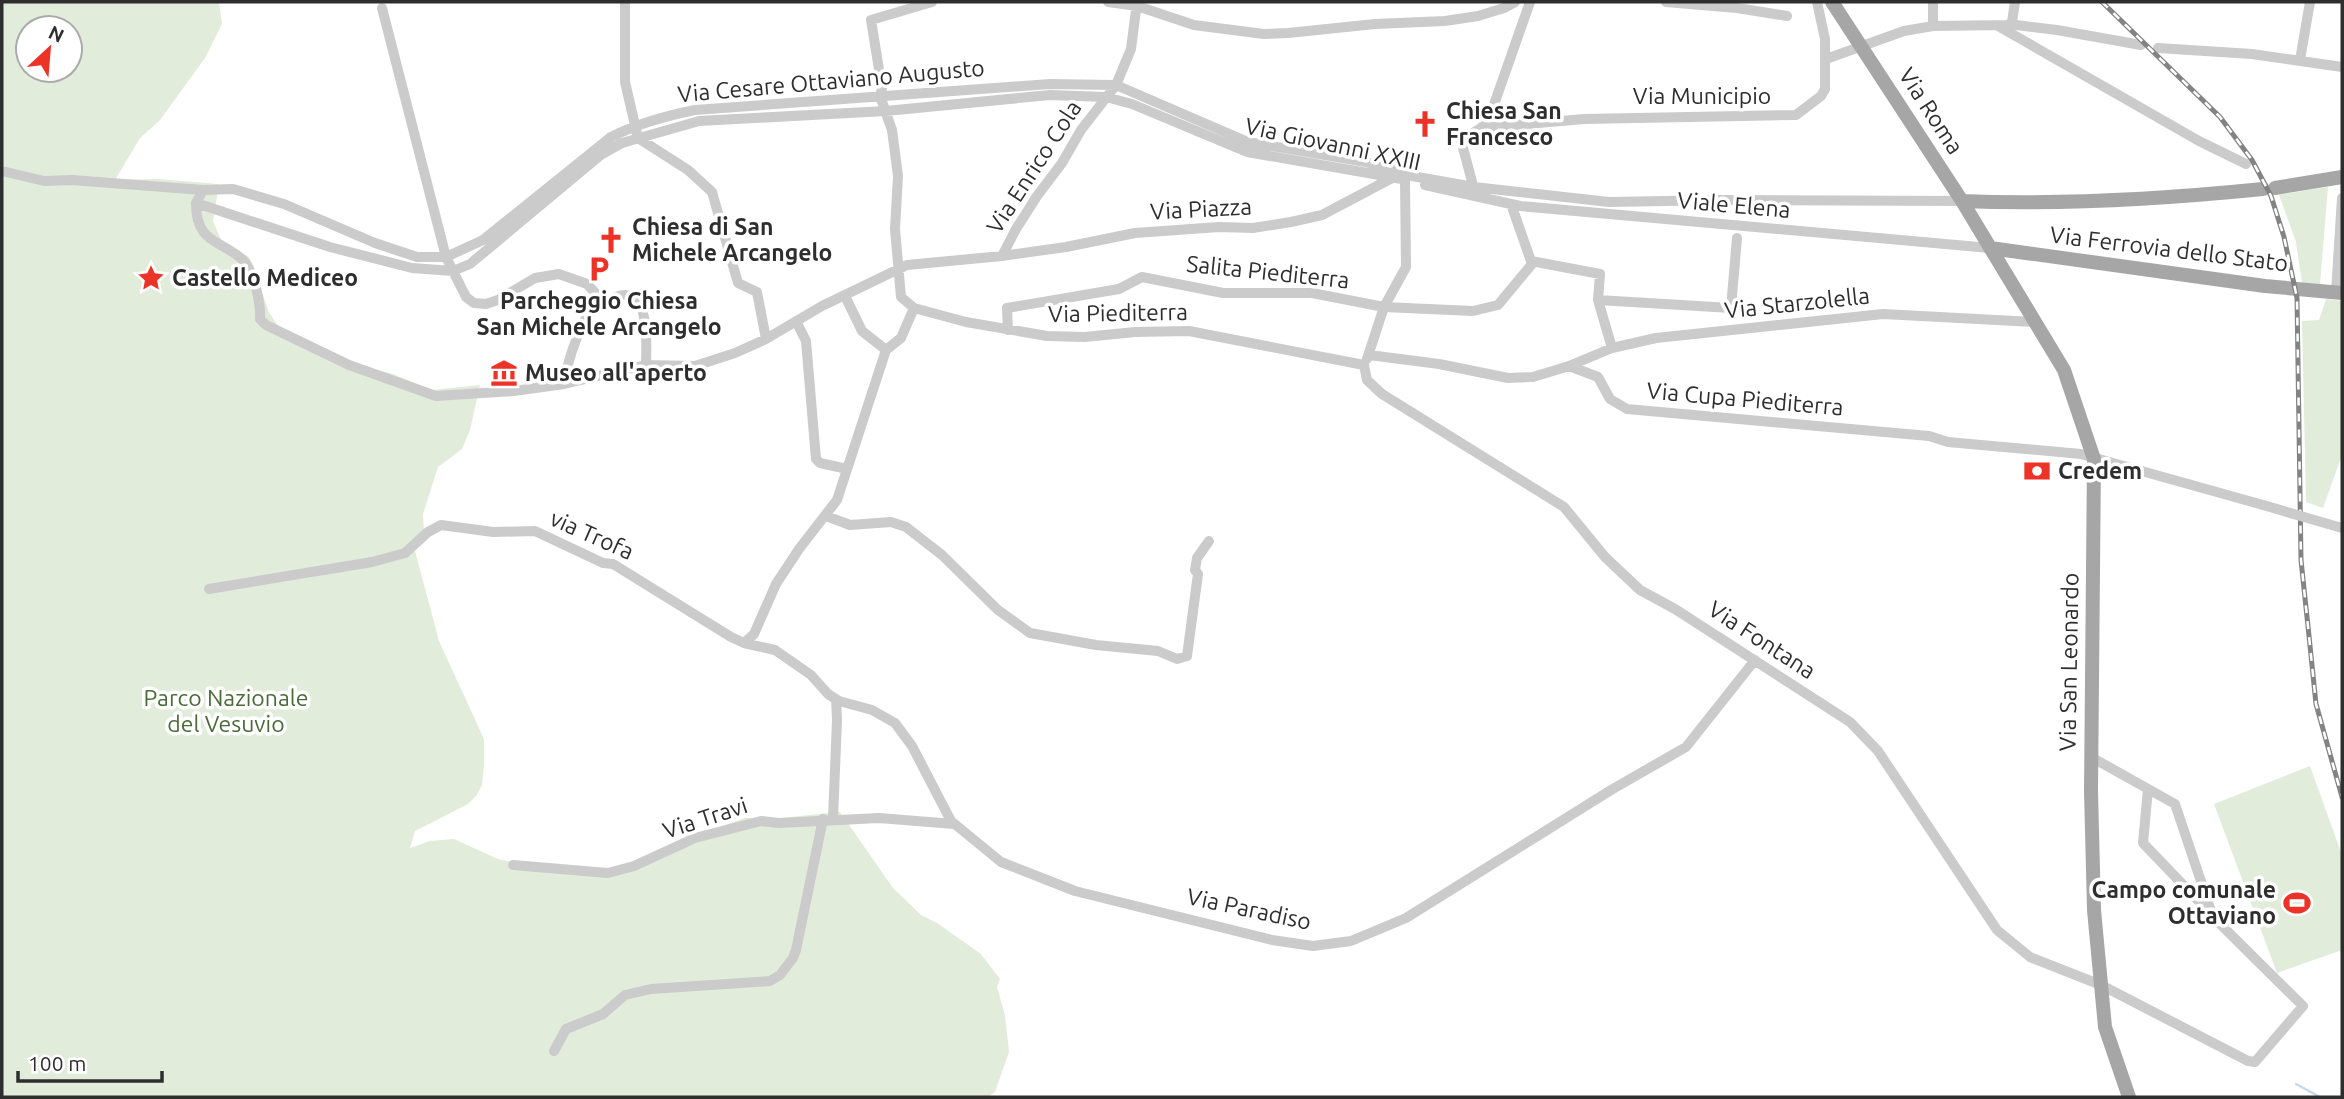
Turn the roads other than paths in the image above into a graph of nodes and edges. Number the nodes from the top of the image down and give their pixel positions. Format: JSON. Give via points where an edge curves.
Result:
{"nodes":[{"id":1,"x":625,"y":2,"type":"edge"},
{"id":2,"x":932,"y":2,"type":"edge"},
{"id":3,"x":1108,"y":2,"type":"edge"},
{"id":4,"x":1514,"y":2,"type":"edge"},
{"id":5,"x":1530,"y":2,"type":"edge"},
{"id":6,"x":1666,"y":2,"type":"edge"},
{"id":7,"x":1817,"y":2,"type":"edge"},
{"id":8,"x":1832,"y":2,"type":"edge"},
{"id":9,"x":1933,"y":2,"type":"edge"},
{"id":10,"x":2015,"y":2,"type":"edge"},
{"id":11,"x":2310,"y":2,"type":"edge"},
{"id":12,"x":1137,"y":4,"type":"edge"},
{"id":13,"x":382,"y":8,"type":"dead end"},
{"id":14,"x":1787,"y":16,"type":"dead end"},
{"id":15,"x":2012,"y":22,"type":"junction"},
{"id":16,"x":1933,"y":26,"type":"junction"},
{"id":17,"x":1998,"y":26,"type":"junction"},
{"id":18,"x":1862,"y":45,"type":"junction"},
{"id":19,"x":2141,"y":46,"type":"dead end"},
{"id":20,"x":2158,"y":48,"type":"dead end"},
{"id":21,"x":1826,"y":60,"type":"junction"},
{"id":22,"x":2300,"y":60,"type":"junction"},
{"id":23,"x":2342,"y":67,"type":"edge"},
{"id":24,"x":1116,"y":85,"type":"junction"},
{"id":25,"x":880,"y":96,"type":"junction"},
{"id":26,"x":1106,"y":97,"type":"junction"},
{"id":27,"x":886,"y":111,"type":"junction"},
{"id":28,"x":635,"y":125,"type":"junction"},
{"id":29,"x":1481,"y":128,"type":"junction"},
{"id":30,"x":638,"y":138,"type":"junction"},
{"id":31,"x":2246,"y":164,"type":"dead end"},
{"id":32,"x":2,"y":172,"type":"edge"},
{"id":33,"x":2342,"y":177,"type":"edge"},
{"id":34,"x":1400,"y":179,"type":"junction"},
{"id":35,"x":203,"y":190,"type":"junction"},
{"id":36,"x":1474,"y":192,"type":"junction"},
{"id":37,"x":2342,"y":198,"type":"edge"},
{"id":38,"x":1962,"y":201,"type":"junction"},
{"id":39,"x":196,"y":203,"type":"junction"},
{"id":40,"x":1511,"y":204,"type":"junction"},
{"id":41,"x":1737,"y":238,"type":"dead end"},
{"id":42,"x":1990,"y":248,"type":"junction"},
{"id":43,"x":1002,"y":256,"type":"junction"},
{"id":44,"x":446,"y":257,"type":"junction"},
{"id":45,"x":1531,"y":261,"type":"junction"},
{"id":46,"x":897,"y":269,"type":"junction"},
{"id":47,"x":453,"y":271,"type":"junction"},
{"id":48,"x":2339,"y":293,"type":"edge"},
{"id":49,"x":598,"y":296,"type":"junction"},
{"id":50,"x":845,"y":296,"type":"junction"},
{"id":51,"x":1598,"y":300,"type":"junction"},
{"id":52,"x":1384,"y":307,"type":"junction"},
{"id":53,"x":914,"y":308,"type":"junction"},
{"id":54,"x":1731,"y":308,"type":"junction"},
{"id":55,"x":796,"y":321,"type":"junction"},
{"id":56,"x":2035,"y":322,"type":"junction"},
{"id":57,"x":1008,"y":330,"type":"junction"},
{"id":58,"x":1730,"y":331,"type":"junction"},
{"id":59,"x":766,"y":339,"type":"junction"},
{"id":60,"x":1612,"y":348,"type":"junction"},
{"id":61,"x":886,"y":350,"type":"junction"},
{"id":62,"x":1367,"y":360,"type":"junction"},
{"id":63,"x":646,"y":365,"type":"junction"},
{"id":64,"x":1569,"y":366,"type":"junction"},
{"id":65,"x":564,"y":384,"type":"junction"},
{"id":66,"x":2094,"y":459,"type":"junction"},
{"id":67,"x":847,"y":469,"type":"junction"},
{"id":68,"x":826,"y":516,"type":"junction"},
{"id":69,"x":2342,"y":528,"type":"edge"},
{"id":70,"x":1209,"y":541,"type":"dead end"},
{"id":71,"x":209,"y":589,"type":"dead end"},
{"id":72,"x":744,"y":643,"type":"junction"},
{"id":73,"x":1755,"y":660,"type":"junction"},
{"id":74,"x":836,"y":699,"type":"junction"},
{"id":75,"x":2091,"y":757,"type":"junction"},
{"id":76,"x":2148,"y":789,"type":"junction"},
{"id":77,"x":828,"y":819,"type":"junction"},
{"id":78,"x":954,"y":824,"type":"junction"},
{"id":79,"x":513,"y":864,"type":"dead end"},
{"id":80,"x":2213,"y":917,"type":"junction"},
{"id":81,"x":2101,"y":985,"type":"junction"},
{"id":82,"x":554,"y":1051,"type":"dead end"},
{"id":83,"x":2129,"y":1097,"type":"edge"}],
"edges":[{"from":1,"to":28,"type":"street","via":[[625,82]]},
{"from":2,"to":25,"type":"street","via":[[871,20]]},
{"from":3,"to":12,"type":"street"},
{"from":4,"to":12,"type":"street","via":[[1456,20],[1264,34],[1194,25]]},
{"from":5,"to":29,"type":"street","via":[[1490,116]]},
{"from":6,"to":14,"type":"street"},
{"from":7,"to":21,"type":"street","name":"Via Municipio"},
{"from":8,"to":18,"type":"main road","name":"Via Roma"},
{"from":9,"to":16,"type":"street"},
{"from":10,"to":15,"type":"street"},
{"from":11,"to":22,"type":"street"},
{"from":12,"to":24,"type":"street","name":"Via Enrico Cola","via":[[1131,49]]},
{"from":13,"to":44,"type":"street"},
{"from":15,"to":17,"type":"street"},
{"from":15,"to":19,"type":"street"},
{"from":16,"to":17,"type":"street"},
{"from":16,"to":18,"type":"street"},
{"from":17,"to":31,"type":"street"},
{"from":18,"to":21,"type":"street"},
{"from":18,"to":38,"type":"main road","name":"Via Roma"},
{"from":20,"to":22,"type":"street"},
{"from":21,"to":29,"type":"street","name":"Via Municipio","via":[[1821,96],[1803,112],[1790,116],[1596,119]]},
{"from":22,"to":23,"type":"street"},
{"from":24,"to":25,"type":"street","name":"Via Cesare Ottaviano Augusto","via":[[1050,84]]},
{"from":24,"to":26,"type":"street","name":"Via Enrico Cola"},
{"from":24,"to":36,"type":"street","name":"Via Giovanni XXIII","via":[[1248,142],[1366,162]]},
{"from":25,"to":27,"type":"street"},
{"from":25,"to":28,"type":"street","name":"Via Cesare Ottaviano Augusto","via":[[695,110]]},
{"from":26,"to":27,"type":"street","name":"Via Cesare Ottaviano Augusto","via":[[1050,95]]},
{"from":26,"to":34,"type":"street","name":"Via Giovanni XXIII","via":[[1247,152]]},
{"from":26,"to":43,"type":"street","name":"Via Enrico Cola","via":[[1037,196]]},
{"from":27,"to":30,"type":"street","name":"Via Cesare Ottaviano Augusto","via":[[699,121]]},
{"from":27,"to":46,"type":"street","via":[[898,176]]},
{"from":28,"to":30,"type":"street"},
{"from":28,"to":44,"type":"street","name":"Via Cesare Ottaviano Augusto","via":[[597,147],[483,240]]},
{"from":29,"to":36,"type":"street","via":[[1461,140]]},
{"from":30,"to":47,"type":"street","name":"Via Cesare Ottaviano Augusto","via":[[602,154],[470,264]]},
{"from":30,"to":59,"type":"street","via":[[688,170],[712,192],[738,283],[757,292]]},
{"from":32,"to":35,"type":"street","name":"Via Cesare Ottaviano Augusto","via":[[44,181]]},
{"from":33,"to":38,"type":"main road","via":[[2199,195]]},
{"from":34,"to":36,"type":"street","name":"Via Giovanni XXIII"},
{"from":34,"to":43,"type":"street","name":"Via Piazza","via":[[1322,215],[1292,222],[1135,233]]},
{"from":34,"to":52,"type":"street","via":[[1406,267]]},
{"from":35,"to":39,"type":"street"},
{"from":35,"to":44,"type":"street","name":"Via Cesare Ottaviano Augusto","via":[[233,189],[260,196],[417,257]]},
{"from":36,"to":38,"type":"street","name":"Viale Elena","via":[[1609,202]]},
{"from":36,"to":40,"type":"street","name":"Viale Elena"},
{"from":37,"to":48,"type":"street"},
{"from":38,"to":42,"type":"main road","name":"Via Roma"},
{"from":39,"to":47,"type":"street","via":[[330,247],[412,268]]},
{"from":39,"to":65,"type":"street","name":"Via Enrico Cola","via":[[196,219],[203,232],[244,261],[255,284],[260,319],[278,331],[349,365],[436,396]]},
{"from":40,"to":42,"type":"street","name":"Viale Elena"},
{"from":40,"to":45,"type":"street"},
{"from":41,"to":54,"type":"street"},
{"from":42,"to":48,"type":"main road","name":"Via Ferrovia dello Stato"},
{"from":42,"to":56,"type":"main road","name":"Via San Leonardo"},
{"from":43,"to":46,"type":"street","name":"Via Enrico Cola"},
{"from":44,"to":47,"type":"street"},
{"from":45,"to":51,"type":"street","via":[[1601,274]]},
{"from":45,"to":52,"type":"street","via":[[1498,305],[1472,310]]},
{"from":46,"to":50,"type":"street","name":"Via Enrico Cola"},
{"from":46,"to":53,"type":"street","via":[[901,297]]},
{"from":47,"to":49,"type":"street","via":[[474,303],[498,300],[535,278],[551,275],[574,278]]},
{"from":49,"to":63,"type":"street","via":[[608,300],[625,295],[640,306],[646,320]]},
{"from":49,"to":65,"type":"street","via":[[568,358]]},
{"from":50,"to":55,"type":"street","name":"Via Enrico Cola"},
{"from":50,"to":61,"type":"street","via":[[862,331]]},
{"from":51,"to":54,"type":"street"},
{"from":51,"to":60,"type":"street"},
{"from":52,"to":57,"type":"street","name":"Salita Piediterra","via":[[1312,293],[1223,293],[1142,277],[1119,289],[1007,307]]},
{"from":52,"to":62,"type":"street"},
{"from":53,"to":57,"type":"street","name":"Via Piediterra"},
{"from":53,"to":61,"type":"street","via":[[901,338]]},
{"from":54,"to":58,"type":"street"},
{"from":55,"to":59,"type":"street","name":"Via Enrico Cola"},
{"from":55,"to":67,"type":"street","via":[[806,341],[816,459]]},
{"from":56,"to":58,"type":"street","name":"Via Starzolella","via":[[1883,314]]},
{"from":56,"to":66,"type":"main road","name":"Via San Leonardo","via":[[2064,370]]},
{"from":57,"to":62,"type":"street","name":"Via Piediterra","via":[[1085,337],[1189,331]]},
{"from":58,"to":60,"type":"street","name":"Via Starzolella","via":[[1656,338]]},
{"from":59,"to":63,"type":"street","name":"Via Enrico Cola","via":[[695,366]]},
{"from":60,"to":64,"type":"street","name":"Via Starzolella"},
{"from":61,"to":67,"type":"street"},
{"from":62,"to":64,"type":"street","via":[[1439,364],[1508,378],[1533,377]]},
{"from":62,"to":73,"type":"street","name":"Via Fontana","via":[[1367,380],[1382,394],[1564,507],[1605,557],[1640,590]]},
{"from":63,"to":65,"type":"street","name":"Via Enrico Cola"},
{"from":64,"to":66,"type":"street","name":"Via Cupa Piediterra","via":[[1598,377],[1610,399],[1627,409],[1929,436]]},
{"from":66,"to":69,"type":"street","name":"Via Cupa Piediterra","bridge":true},
{"from":66,"to":75,"type":"main road","name":"Via San Leonardo"},
{"from":67,"to":68,"type":"street","via":[[837,500]]},
{"from":68,"to":70,"type":"street","via":[[850,525],[891,522],[906,527],[1030,633],[1158,651],[1177,659],[1187,656],[1197,558]]},
{"from":68,"to":72,"type":"street","via":[[776,584],[754,634]]},
{"from":71,"to":72,"type":"street","name":"via Trofa","via":[[405,553],[441,524],[494,532],[536,531],[613,564]]},
{"from":72,"to":74,"type":"street","name":"Via Paradiso","via":[[775,650]]},
{"from":73,"to":78,"type":"street","name":"Via Paradiso","via":[[1686,747],[1406,918],[1351,941],[1312,946],[1272,940],[1075,891],[1001,862]]},
{"from":73,"to":81,"type":"street","name":"Via Fontana","via":[[1850,722],[1878,751],[1997,930],[2030,957]]},
{"from":74,"to":77,"type":"street"},
{"from":74,"to":78,"type":"street","name":"Via Paradiso","via":[[895,723]]},
{"from":75,"to":76,"type":"street"},
{"from":75,"to":81,"type":"main road","name":"Via San Leonardo","via":[[2094,910]]},
{"from":76,"to":80,"type":"street","via":[[2175,804]]},
{"from":76,"to":80,"type":"street","via":[[2143,844]]},
{"from":77,"to":78,"type":"street","name":"Via Travi"},
{"from":77,"to":79,"type":"street","name":"Via Travi","via":[[761,821],[695,838],[608,873]]},
{"from":77,"to":82,"type":"street","via":[[796,950],[780,975],[759,983],[635,991],[603,1014],[566,1029]]},
{"from":80,"to":81,"type":"street","name":"Via Fontana","via":[[2303,1006],[2255,1062]]},
{"from":81,"to":83,"type":"main road","name":"Via San Leonardo","via":[[2105,1027]]}]}
